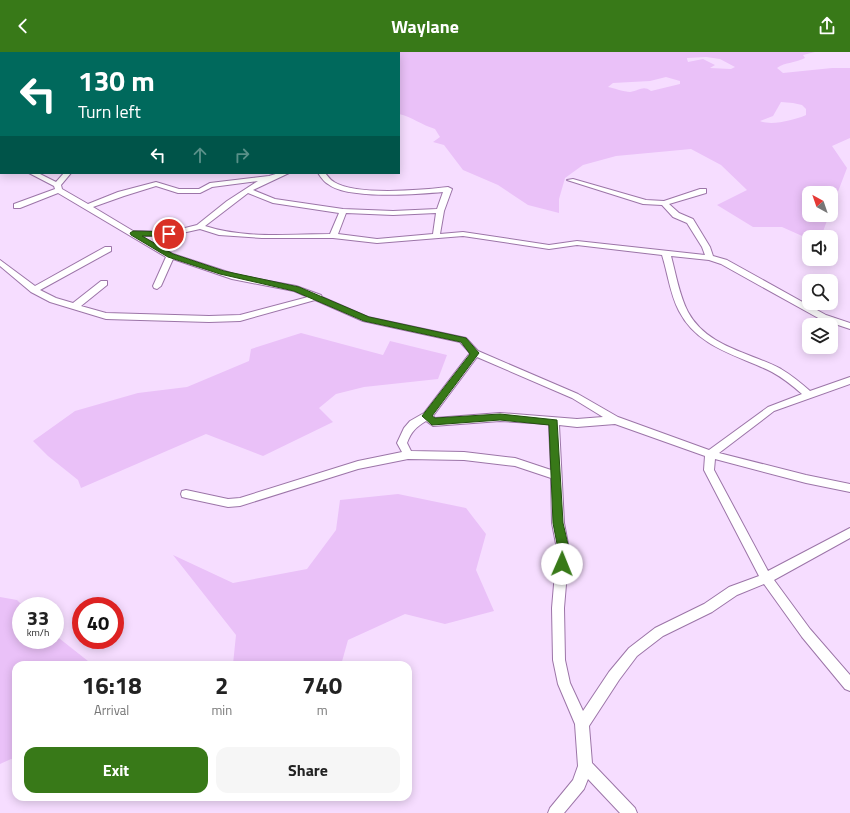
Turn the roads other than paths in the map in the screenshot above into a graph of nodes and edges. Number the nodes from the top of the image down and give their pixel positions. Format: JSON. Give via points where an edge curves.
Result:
{"nodes":[{"id":1,"x":34,"y":174,"type":"edge"},
{"id":2,"x":67,"y":174,"type":"edge"},
{"id":3,"x":282,"y":174,"type":"edge"},
{"id":4,"x":322,"y":174,"type":"edge"},
{"id":5,"x":268,"y":178,"type":"junction"},
{"id":6,"x":570,"y":180,"type":"dead end"},
{"id":7,"x":58,"y":188,"type":"junction"},
{"id":8,"x":248,"y":190,"type":"junction"},
{"id":9,"x":703,"y":191,"type":"dead end"},
{"id":10,"x":664,"y":203,"type":"junction"},
{"id":11,"x":17,"y":206,"type":"dead end"},
{"id":12,"x":87,"y":207,"type":"junction"},
{"id":13,"x":343,"y":210,"type":"junction"},
{"id":14,"x":440,"y":211,"type":"junction"},
{"id":15,"x":200,"y":227,"type":"junction"},
{"id":16,"x":133,"y":233,"type":"junction"},
{"id":17,"x":334,"y":236,"type":"junction"},
{"id":18,"x":436,"y":237,"type":"junction"},
{"id":19,"x":108,"y":249,"type":"dead end"},
{"id":20,"x":666,"y":254,"type":"junction"},
{"id":21,"x":170,"y":256,"type":"junction"},
{"id":22,"x":710,"y":258,"type":"junction"},
{"id":23,"x":0,"y":262,"type":"edge"},
{"id":24,"x":104,"y":283,"type":"dead end"},
{"id":25,"x":157,"y":286,"type":"dead end"},
{"id":26,"x":34,"y":290,"type":"junction"},
{"id":27,"x":318,"y":297,"type":"junction"},
{"id":28,"x":74,"y":306,"type":"junction"},
{"id":29,"x":850,"y":326,"type":"edge"},
{"id":30,"x":475,"y":353,"type":"junction"},
{"id":31,"x":850,"y":380,"type":"edge"},
{"id":32,"x":809,"y":395,"type":"junction"},
{"id":33,"x":427,"y":416,"type":"junction"},
{"id":34,"x":616,"y":420,"type":"junction"},
{"id":35,"x":554,"y":422,"type":"junction"},
{"id":36,"x":710,"y":454,"type":"junction"},
{"id":37,"x":408,"y":455,"type":"junction"},
{"id":38,"x":555,"y":475,"type":"junction"},
{"id":39,"x":850,"y":488,"type":"edge"},
{"id":40,"x":186,"y":494,"type":"dead end"},
{"id":41,"x":850,"y":533,"type":"edge"},
{"id":42,"x":766,"y":578,"type":"junction"},
{"id":43,"x":850,"y":686,"type":"edge"},
{"id":44,"x":582,"y":724,"type":"junction"},
{"id":45,"x":585,"y":766,"type":"junction"},
{"id":46,"x":555,"y":813,"type":"edge"},
{"id":47,"x":630,"y":813,"type":"edge"}],
"edges":[{"from":1,"to":7,"type":"street"},
{"from":2,"to":7,"type":"street"},
{"from":3,"to":5,"type":"street"},
{"from":4,"to":14,"type":"street","via":[[331,184],[360,190],[411,192],[448,188]]},
{"from":5,"to":8,"type":"street"},
{"from":5,"to":12,"type":"street","via":[[210,184],[200,191],[178,191],[156,184]]},
{"from":6,"to":10,"type":"street","via":[[646,202]]},
{"from":7,"to":11,"type":"street"},
{"from":7,"to":12,"type":"street"},
{"from":8,"to":13,"type":"street","via":[[273,201]]},
{"from":8,"to":15,"type":"street"},
{"from":9,"to":10,"type":"street"},
{"from":10,"to":22,"type":"street","via":[[676,215],[690,221]]},
{"from":12,"to":16,"type":"street"},
{"from":13,"to":14,"type":"street","via":[[393,213]]},
{"from":13,"to":17,"type":"street"},
{"from":14,"to":18,"type":"street"},
{"from":15,"to":16,"type":"street","via":[[169,234]]},
{"from":15,"to":17,"type":"street","via":[[226,234]]},
{"from":16,"to":21,"type":"street"},
{"from":17,"to":18,"type":"street","via":[[377,241]]},
{"from":18,"to":20,"type":"street","via":[[463,234],[549,247],[577,243]]},
{"from":19,"to":26,"type":"street"},
{"from":20,"to":22,"type":"street"},
{"from":20,"to":32,"type":"street","via":[[683,312],[700,334],[713,343],[776,371]]},
{"from":21,"to":25,"type":"street"},
{"from":21,"to":27,"type":"street","via":[[235,277],[296,289]]},
{"from":22,"to":29,"type":"street","via":[[724,262],[824,317]]},
{"from":23,"to":26,"type":"street"},
{"from":24,"to":28,"type":"street"},
{"from":26,"to":28,"type":"street","via":[[53,300]]},
{"from":27,"to":28,"type":"street","via":[[240,318],[106,316]]},
{"from":27,"to":30,"type":"street","via":[[366,319],[463,340]]},
{"from":30,"to":33,"type":"street"},
{"from":30,"to":34,"type":"street","via":[[575,396]]},
{"from":31,"to":32,"type":"street"},
{"from":32,"to":36,"type":"street","via":[[771,409]]},
{"from":33,"to":35,"type":"street","via":[[432,422],[500,417]]},
{"from":33,"to":37,"type":"street","via":[[413,423],[405,432],[402,443]]},
{"from":34,"to":35,"type":"street"},
{"from":34,"to":36,"type":"street"},
{"from":35,"to":38,"type":"street"},
{"from":36,"to":39,"type":"street"},
{"from":36,"to":42,"type":"street","via":[[709,470]]},
{"from":37,"to":38,"type":"street","via":[[464,456],[515,462]]},
{"from":37,"to":40,"type":"street","via":[[358,465],[240,502],[228,504]]},
{"from":38,"to":44,"type":"street","via":[[558,523],[564,549],[558,608],[559,660],[564,684]]},
{"from":41,"to":42,"type":"street"},
{"from":42,"to":43,"type":"street","via":[[806,633]]},
{"from":42,"to":44,"type":"street","via":[[733,591],[708,608],[659,632],[633,652]]},
{"from":44,"to":45,"type":"street"},
{"from":45,"to":46,"type":"street","via":[[579,784]]},
{"from":45,"to":47,"type":"street"}]}
